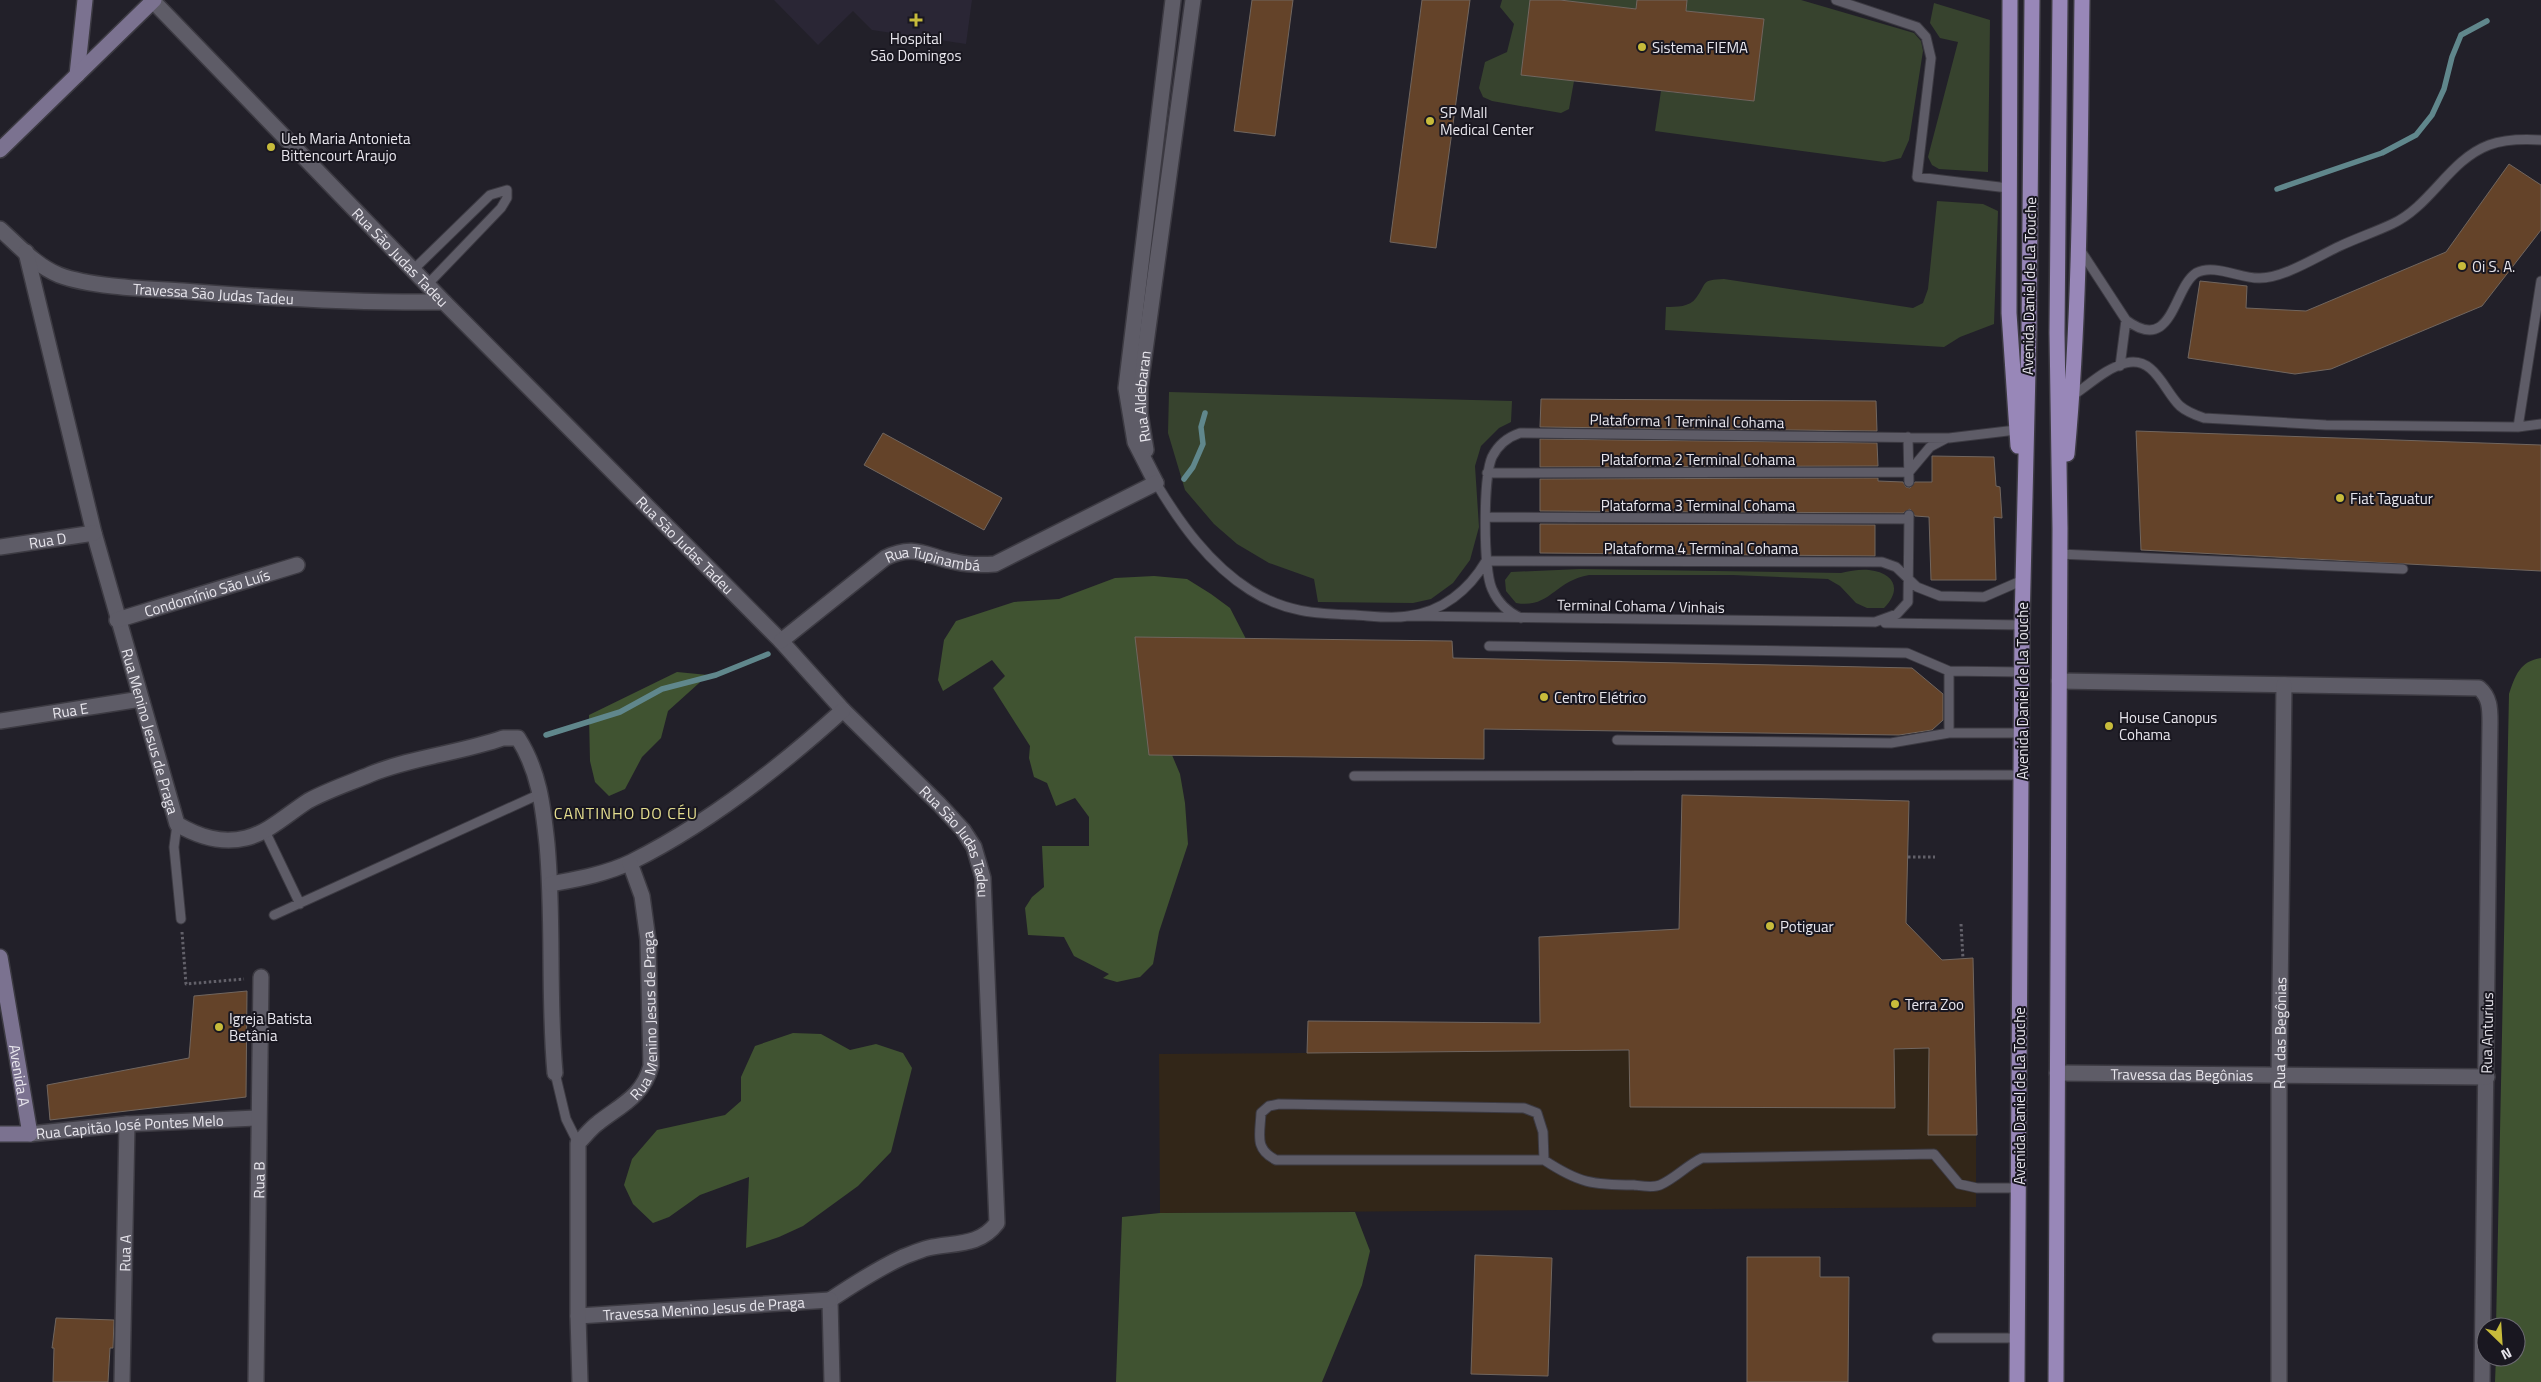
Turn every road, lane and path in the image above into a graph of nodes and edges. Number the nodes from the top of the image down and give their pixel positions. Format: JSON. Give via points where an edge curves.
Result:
{"nodes":[{"id":1,"x":85,"y":0,"type":"edge"},
{"id":2,"x":153,"y":0,"type":"edge"},
{"id":3,"x":1173,"y":0,"type":"edge"},
{"id":4,"x":1193,"y":0,"type":"edge"},
{"id":5,"x":1836,"y":0,"type":"edge"},
{"id":6,"x":2010,"y":0,"type":"edge"},
{"id":7,"x":2032,"y":0,"type":"edge"},
{"id":8,"x":2060,"y":0,"type":"edge"},
{"id":9,"x":2082,"y":0,"type":"edge"},
{"id":10,"x":77,"y":75,"type":"junction"},
{"id":11,"x":2541,"y":140,"type":"edge"},
{"id":12,"x":0,"y":150,"type":"edge"},
{"id":13,"x":2008,"y":188,"type":"junction"},
{"id":14,"x":0,"y":229,"type":"edge"},
{"id":15,"x":2079,"y":248,"type":"junction"},
{"id":16,"x":26,"y":252,"type":"junction"},
{"id":17,"x":412,"y":270,"type":"junction"},
{"id":18,"x":2541,"y":281,"type":"edge"},
{"id":19,"x":427,"y":285,"type":"junction"},
{"id":20,"x":444,"y":302,"type":"junction"},
{"id":21,"x":2126,"y":320,"type":"junction"},
{"id":22,"x":2120,"y":366,"type":"junction"},
{"id":23,"x":2072,"y":396,"type":"junction"},
{"id":24,"x":2541,"y":424,"type":"edge"},
{"id":25,"x":2518,"y":427,"type":"junction"},
{"id":26,"x":2016,"y":430,"type":"junction"},
{"id":27,"x":1908,"y":437,"type":"junction"},
{"id":28,"x":1949,"y":438,"type":"junction"},
{"id":29,"x":1908,"y":472,"type":"junction"},
{"id":30,"x":1487,"y":474,"type":"junction"},
{"id":31,"x":1909,"y":482,"type":"dead end"},
{"id":32,"x":1156,"y":483,"type":"junction"},
{"id":33,"x":2024,"y":502,"type":"junction"},
{"id":34,"x":1487,"y":517,"type":"junction"},
{"id":35,"x":1909,"y":517,"type":"joint"},
{"id":36,"x":2060,"y":528,"type":"junction"},
{"id":37,"x":94,"y":533,"type":"junction"},
{"id":38,"x":0,"y":546,"type":"edge"},
{"id":39,"x":2060,"y":554,"type":"junction"},
{"id":40,"x":1486,"y":561,"type":"junction"},
{"id":41,"x":297,"y":565,"type":"dead end"},
{"id":42,"x":2403,"y":569,"type":"dead end"},
{"id":43,"x":2023,"y":580,"type":"junction"},
{"id":44,"x":1909,"y":581,"type":"junction"},
{"id":45,"x":1408,"y":616,"type":"junction"},
{"id":46,"x":1521,"y":618,"type":"junction"},
{"id":47,"x":117,"y":620,"type":"junction"},
{"id":48,"x":1875,"y":622,"type":"junction"},
{"id":49,"x":2022,"y":625,"type":"junction"},
{"id":50,"x":781,"y":641,"type":"junction"},
{"id":51,"x":1489,"y":646,"type":"dead end"},
{"id":52,"x":1949,"y":671,"type":"junction"},
{"id":53,"x":2022,"y":672,"type":"junction"},
{"id":54,"x":2059,"y":681,"type":"junction"},
{"id":55,"x":2284,"y":685,"type":"junction"},
{"id":56,"x":141,"y":699,"type":"junction"},
{"id":57,"x":843,"y":710,"type":"junction"},
{"id":58,"x":0,"y":721,"type":"edge"},
{"id":59,"x":1948,"y":733,"type":"junction"},
{"id":60,"x":2021,"y":733,"type":"junction"},
{"id":61,"x":1617,"y":740,"type":"dead end"},
{"id":62,"x":2021,"y":774,"type":"junction"},
{"id":63,"x":1354,"y":776,"type":"dead end"},
{"id":64,"x":542,"y":793,"type":"junction"},
{"id":65,"x":177,"y":824,"type":"junction"},
{"id":66,"x":264,"y":829,"type":"junction"},
{"id":67,"x":1908,"y":857,"type":"dead end"},
{"id":68,"x":1935,"y":857,"type":"dead end"},
{"id":69,"x":630,"y":863,"type":"junction"},
{"id":70,"x":551,"y":884,"type":"junction"},
{"id":71,"x":300,"y":904,"type":"junction"},
{"id":72,"x":274,"y":915,"type":"dead end"},
{"id":73,"x":181,"y":918,"type":"joint"},
{"id":74,"x":1961,"y":924,"type":"dead end"},
{"id":75,"x":0,"y":957,"type":"edge"},
{"id":76,"x":1963,"y":959,"type":"dead end"},
{"id":77,"x":261,"y":977,"type":"joint"},
{"id":78,"x":554,"y":1073,"type":"joint"},
{"id":79,"x":2057,"y":1073,"type":"junction"},
{"id":80,"x":2279,"y":1076,"type":"junction"},
{"id":81,"x":2487,"y":1077,"type":"junction"},
{"id":82,"x":258,"y":1118,"type":"junction"},
{"id":83,"x":127,"y":1124,"type":"junction"},
{"id":84,"x":0,"y":1134,"type":"edge"},
{"id":85,"x":30,"y":1134,"type":"junction"},
{"id":86,"x":578,"y":1143,"type":"junction"},
{"id":87,"x":1544,"y":1160,"type":"junction"},
{"id":88,"x":2018,"y":1188,"type":"junction"},
{"id":89,"x":830,"y":1300,"type":"junction"},
{"id":90,"x":578,"y":1316,"type":"junction"},
{"id":91,"x":1937,"y":1338,"type":"dead end"},
{"id":92,"x":2017,"y":1338,"type":"junction"},
{"id":93,"x":122,"y":1382,"type":"edge"},
{"id":94,"x":256,"y":1382,"type":"edge"},
{"id":95,"x":580,"y":1382,"type":"edge"},
{"id":96,"x":832,"y":1382,"type":"edge"},
{"id":97,"x":2017,"y":1382,"type":"edge"},
{"id":98,"x":2056,"y":1382,"type":"edge"},
{"id":99,"x":2279,"y":1382,"type":"edge"},
{"id":100,"x":2482,"y":1382,"type":"edge"}],
"edges":[{"from":1,"to":10,"type":"street"},
{"from":2,"to":10,"type":"street","name":"Rua São Judas Tadeu"},
{"from":2,"to":17,"type":"street","name":"Rua São Judas Tadeu"},
{"from":3,"to":32,"type":"street","name":"Rua Aldebaran","via":[[1126,388],[1135,442]]},
{"from":4,"to":32,"type":"street","name":"Rua Aldebaran","via":[[1140,387],[1142,428]]},
{"from":5,"to":13,"type":"lane","via":[[1917,27],[1926,37],[1931,58],[1917,177]]},
{"from":6,"to":13,"type":"main road"},
{"from":7,"to":33,"type":"main road","name":"Avenida Daniel de La Touche"},
{"from":8,"to":36,"type":"main road","name":"Avenida Daniel de La Touche","via":[[2057,333]]},
{"from":9,"to":15,"type":"main road"},
{"from":10,"to":12,"type":"street","name":"Rua São Judas Tadeu"},
{"from":11,"to":21,"type":"lane","via":[[2511,140],[2489,145],[2474,153],[2407,215],[2294,268],[2260,279],[2220,271],[2197,273],[2185,288],[2173,313],[2160,326],[2146,330]]},
{"from":13,"to":26,"type":"main road","via":[[2009,313]]},
{"from":14,"to":16,"type":"street","name":"Travessa São Judas Tadeu"},
{"from":15,"to":21,"type":"lane"},
{"from":15,"to":23,"type":"main road"},
{"from":16,"to":20,"type":"street","name":"Travessa São Judas Tadeu","via":[[60,275],[136,288],[377,303]]},
{"from":16,"to":37,"type":"street","name":"Rua Menino Jesus de Praga"},
{"from":17,"to":19,"type":"street","name":"Rua São Judas Tadeu"},
{"from":17,"to":19,"type":"lane","via":[[490,195],[507,190],[507,198],[501,208]]},
{"from":18,"to":25,"type":"lane"},
{"from":19,"to":20,"type":"street","name":"Rua São Judas Tadeu"},
{"from":20,"to":50,"type":"street","name":"Rua São Judas Tadeu"},
{"from":21,"to":22,"type":"lane"},
{"from":22,"to":23,"type":"lane"},
{"from":22,"to":25,"type":"lane","via":[[2138,364],[2154,371],[2179,405],[2204,418],[2326,426]]},
{"from":23,"to":36,"type":"main road"},
{"from":24,"to":25,"type":"lane"},
{"from":26,"to":28,"type":"lane"},
{"from":26,"to":33,"type":"main road"},
{"from":27,"to":28,"type":"lane","name":"Plataforma 1 Terminal Cohama"},
{"from":27,"to":29,"type":"lane"},
{"from":27,"to":30,"type":"lane","name":"Plataforma 1 Terminal Cohama","via":[[1520,433],[1499,447]]},
{"from":28,"to":29,"type":"lane","via":[[1930,447]]},
{"from":29,"to":30,"type":"lane","name":"Plataforma 2 Terminal Cohama"},
{"from":29,"to":31,"type":"lane"},
{"from":30,"to":34,"type":"lane"},
{"from":32,"to":45,"type":"lane","name":"Terminal Cohama / Vinhais","via":[[1184,528],[1250,590],[1310,614]]},
{"from":32,"to":50,"type":"street","name":"Rua Tupinambá","via":[[995,564],[976,565],[913,550],[899,551],[885,558]]},
{"from":33,"to":43,"type":"main road","name":"Avenida Daniel de La Touche"},
{"from":34,"to":35,"type":"lane","name":"Plataforma 3 Terminal Cohama"},
{"from":34,"to":40,"type":"lane"},
{"from":35,"to":44,"type":"lane","name":"Terminal Cohama / Vinhais"},
{"from":36,"to":39,"type":"main road","name":"Avenida Daniel de La Touche"},
{"from":37,"to":38,"type":"street","name":"Rua D"},
{"from":37,"to":47,"type":"street","name":"Rua Menino Jesus de Praga"},
{"from":39,"to":42,"type":"lane"},
{"from":39,"to":54,"type":"main road","name":"Avenida Daniel de La Touche"},
{"from":40,"to":44,"type":"lane","name":"Plataforma 4 Terminal Cohama","via":[[1882,562],[1896,567]]},
{"from":40,"to":45,"type":"lane","via":[[1474,580],[1456,596],[1438,607]]},
{"from":40,"to":46,"type":"lane","via":[[1488,578],[1497,599]]},
{"from":41,"to":47,"type":"street","name":"Condomínio São Luís"},
{"from":43,"to":44,"type":"lane","via":[[1984,596],[1940,596]]},
{"from":43,"to":49,"type":"main road","name":"Avenida Daniel de La Touche"},
{"from":44,"to":48,"type":"lane","name":"Terminal Cohama / Vinhais","via":[[1909,597],[1904,608],[1893,617]]},
{"from":45,"to":46,"type":"lane","name":"Terminal Cohama / Vinhais"},
{"from":46,"to":48,"type":"lane","name":"Terminal Cohama / Vinhais"},
{"from":47,"to":56,"type":"street","name":"Rua Menino Jesus de Praga"},
{"from":48,"to":49,"type":"lane","name":"Terminal Cohama / Vinhais"},
{"from":49,"to":53,"type":"main road","name":"Avenida Daniel de La Touche"},
{"from":50,"to":57,"type":"street","name":"Rua São Judas Tadeu"},
{"from":51,"to":52,"type":"lane","via":[[1907,654]]},
{"from":52,"to":53,"type":"lane"},
{"from":52,"to":59,"type":"lane"},
{"from":53,"to":60,"type":"main road","name":"Avenida Daniel de La Touche"},
{"from":54,"to":55,"type":"street"},
{"from":54,"to":79,"type":"main road","name":"Avenida Daniel de La Touche"},
{"from":55,"to":80,"type":"street","name":"Rua das Begônias"},
{"from":55,"to":81,"type":"street","name":"Rua Anturius","via":[[2479,688],[2484,692],[2490,709]]},
{"from":56,"to":58,"type":"street","name":"Rua E"},
{"from":56,"to":65,"type":"street","name":"Rua Menino Jesus de Praga"},
{"from":57,"to":69,"type":"street","via":[[785,762],[738,796]]},
{"from":57,"to":89,"type":"street","name":"Rua São Judas Tadeu","via":[[963,830],[979,858],[983,878],[997,1223],[981,1239],[928,1248],[904,1257]]},
{"from":59,"to":60,"type":"lane"},
{"from":59,"to":61,"type":"lane","via":[[1892,743]]},
{"from":60,"to":62,"type":"main road","name":"Avenida Daniel de La Touche"},
{"from":62,"to":63,"type":"lane"},
{"from":62,"to":88,"type":"main road","name":"Avenida Daniel de La Touche"},
{"from":64,"to":66,"type":"street","name":"Rua Menino Jesus de Praga","via":[[524,746],[512,736],[374,773],[310,800]]},
{"from":64,"to":70,"type":"street","name":"Rua Menino Jesus de Praga"},
{"from":64,"to":71,"type":"lane"},
{"from":65,"to":66,"type":"street","name":"Rua Menino Jesus de Praga","via":[[196,836],[228,840],[246,838]]},
{"from":65,"to":73,"type":"lane","via":[[174,847]]},
{"from":66,"to":71,"type":"lane"},
{"from":67,"to":68,"type":"path"},
{"from":69,"to":70,"type":"street","via":[[584,878]]},
{"from":69,"to":86,"type":"street","name":"Rua Menino Jesus de Praga","via":[[642,896],[648,940],[651,1066],[640,1090],[596,1124]]},
{"from":70,"to":78,"type":"street","name":"Rua Menino Jesus de Praga"},
{"from":71,"to":72,"type":"lane"},
{"from":73,"to":77,"type":"path","via":[[186,984]]},
{"from":74,"to":76,"type":"path"},
{"from":75,"to":85,"type":"street","name":"Avenida A"},
{"from":77,"to":82,"type":"street","name":"Rua B"},
{"from":78,"to":86,"type":"lane","name":"Rua Menino Jesus de Praga","via":[[566,1119]]},
{"from":79,"to":80,"type":"street","name":"Travessa das Begônias"},
{"from":79,"to":98,"type":"main road","name":"Avenida Daniel de La Touche"},
{"from":80,"to":81,"type":"street","name":"Travessa das Begônias"},
{"from":80,"to":99,"type":"street","name":"Rua das Begônias"},
{"from":81,"to":100,"type":"street","name":"Rua Anturius"},
{"from":82,"to":83,"type":"street","name":"Rua Capitão José Pontes Melo"},
{"from":82,"to":94,"type":"street","name":"Rua B"},
{"from":83,"to":85,"type":"street","name":"Rua Capitão José Pontes Melo"},
{"from":83,"to":93,"type":"street","name":"Rua A"},
{"from":84,"to":85,"type":"street","name":"Rua Capitão José Pontes Melo"},
{"from":86,"to":90,"type":"street","name":"Rua Menino Jesus de Praga"},
{"from":87,"to":87,"type":"lane","via":[[1541,1122],[1537,1113],[1524,1108],[1279,1104],[1269,1106],[1261,1113],[1261,1148],[1276,1160]]},
{"from":87,"to":88,"type":"lane","via":[[1568,1176],[1586,1183],[1658,1186],[1702,1158],[1934,1154],[1959,1184],[1977,1188]]},
{"from":88,"to":92,"type":"main road","name":"Avenida Daniel de La Touche"},
{"from":89,"to":90,"type":"street","name":"Travessa Menino Jesus de Praga"},
{"from":89,"to":96,"type":"street"},
{"from":90,"to":95,"type":"street","name":"Rua Menino Jesus de Praga"},
{"from":91,"to":92,"type":"lane"},
{"from":92,"to":97,"type":"main road","name":"Avenida Daniel de La Touche"}]}
